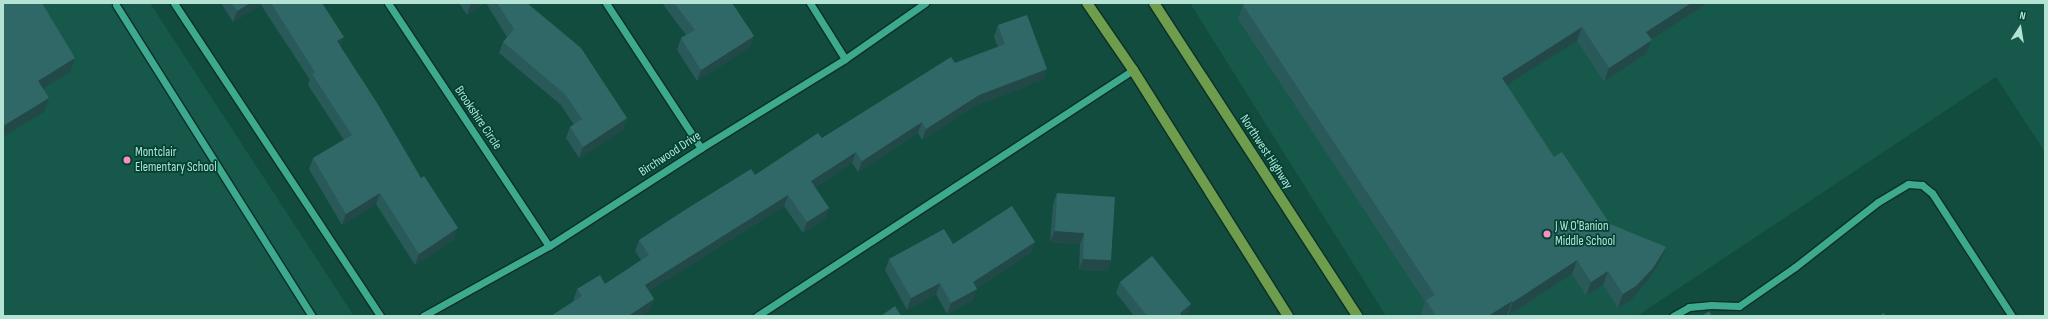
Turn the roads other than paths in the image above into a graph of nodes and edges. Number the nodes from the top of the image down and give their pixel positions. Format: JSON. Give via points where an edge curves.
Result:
{"nodes":[{"id":1,"x":174,"y":3,"type":"edge"},
{"id":2,"x":388,"y":3,"type":"edge"},
{"id":3,"x":606,"y":3,"type":"edge"},
{"id":4,"x":810,"y":3,"type":"edge"},
{"id":5,"x":925,"y":3,"type":"edge"},
{"id":6,"x":1087,"y":3,"type":"edge"},
{"id":7,"x":1154,"y":3,"type":"edge"},
{"id":8,"x":116,"y":5,"type":"dead end"},
{"id":9,"x":845,"y":59,"type":"junction"},
{"id":10,"x":1133,"y":70,"type":"junction"},
{"id":11,"x":701,"y":148,"type":"junction"},
{"id":12,"x":549,"y":246,"type":"junction"},
{"id":13,"x":312,"y":316,"type":"edge"},
{"id":14,"x":380,"y":316,"type":"edge"},
{"id":15,"x":423,"y":316,"type":"edge"},
{"id":16,"x":757,"y":316,"type":"edge"},
{"id":17,"x":1288,"y":316,"type":"edge"},
{"id":18,"x":1357,"y":316,"type":"edge"},
{"id":19,"x":1673,"y":316,"type":"edge"},
{"id":20,"x":2012,"y":316,"type":"edge"}],
"edges":[{"from":1,"to":14,"type":"street"},
{"from":2,"to":12,"type":"street","name":"Brookshire Circle"},
{"from":3,"to":11,"type":"street"},
{"from":4,"to":9,"type":"street"},
{"from":5,"to":9,"type":"street","name":"Birchwood Drive"},
{"from":6,"to":10,"type":"main road"},
{"from":7,"to":18,"type":"main road","name":"Northwest Highway"},
{"from":8,"to":13,"type":"street"},
{"from":9,"to":11,"type":"street","name":"Birchwood Drive"},
{"from":10,"to":16,"type":"street"},
{"from":10,"to":17,"type":"main road"},
{"from":11,"to":12,"type":"street","name":"Birchwood Drive"},
{"from":12,"to":15,"type":"street","name":"Birchwood Drive"},
{"from":19,"to":20,"type":"street","via":[[1689,307],[1739,306],[1795,267],[1878,202],[1908,184],[1922,185],[1932,193]]}]}
